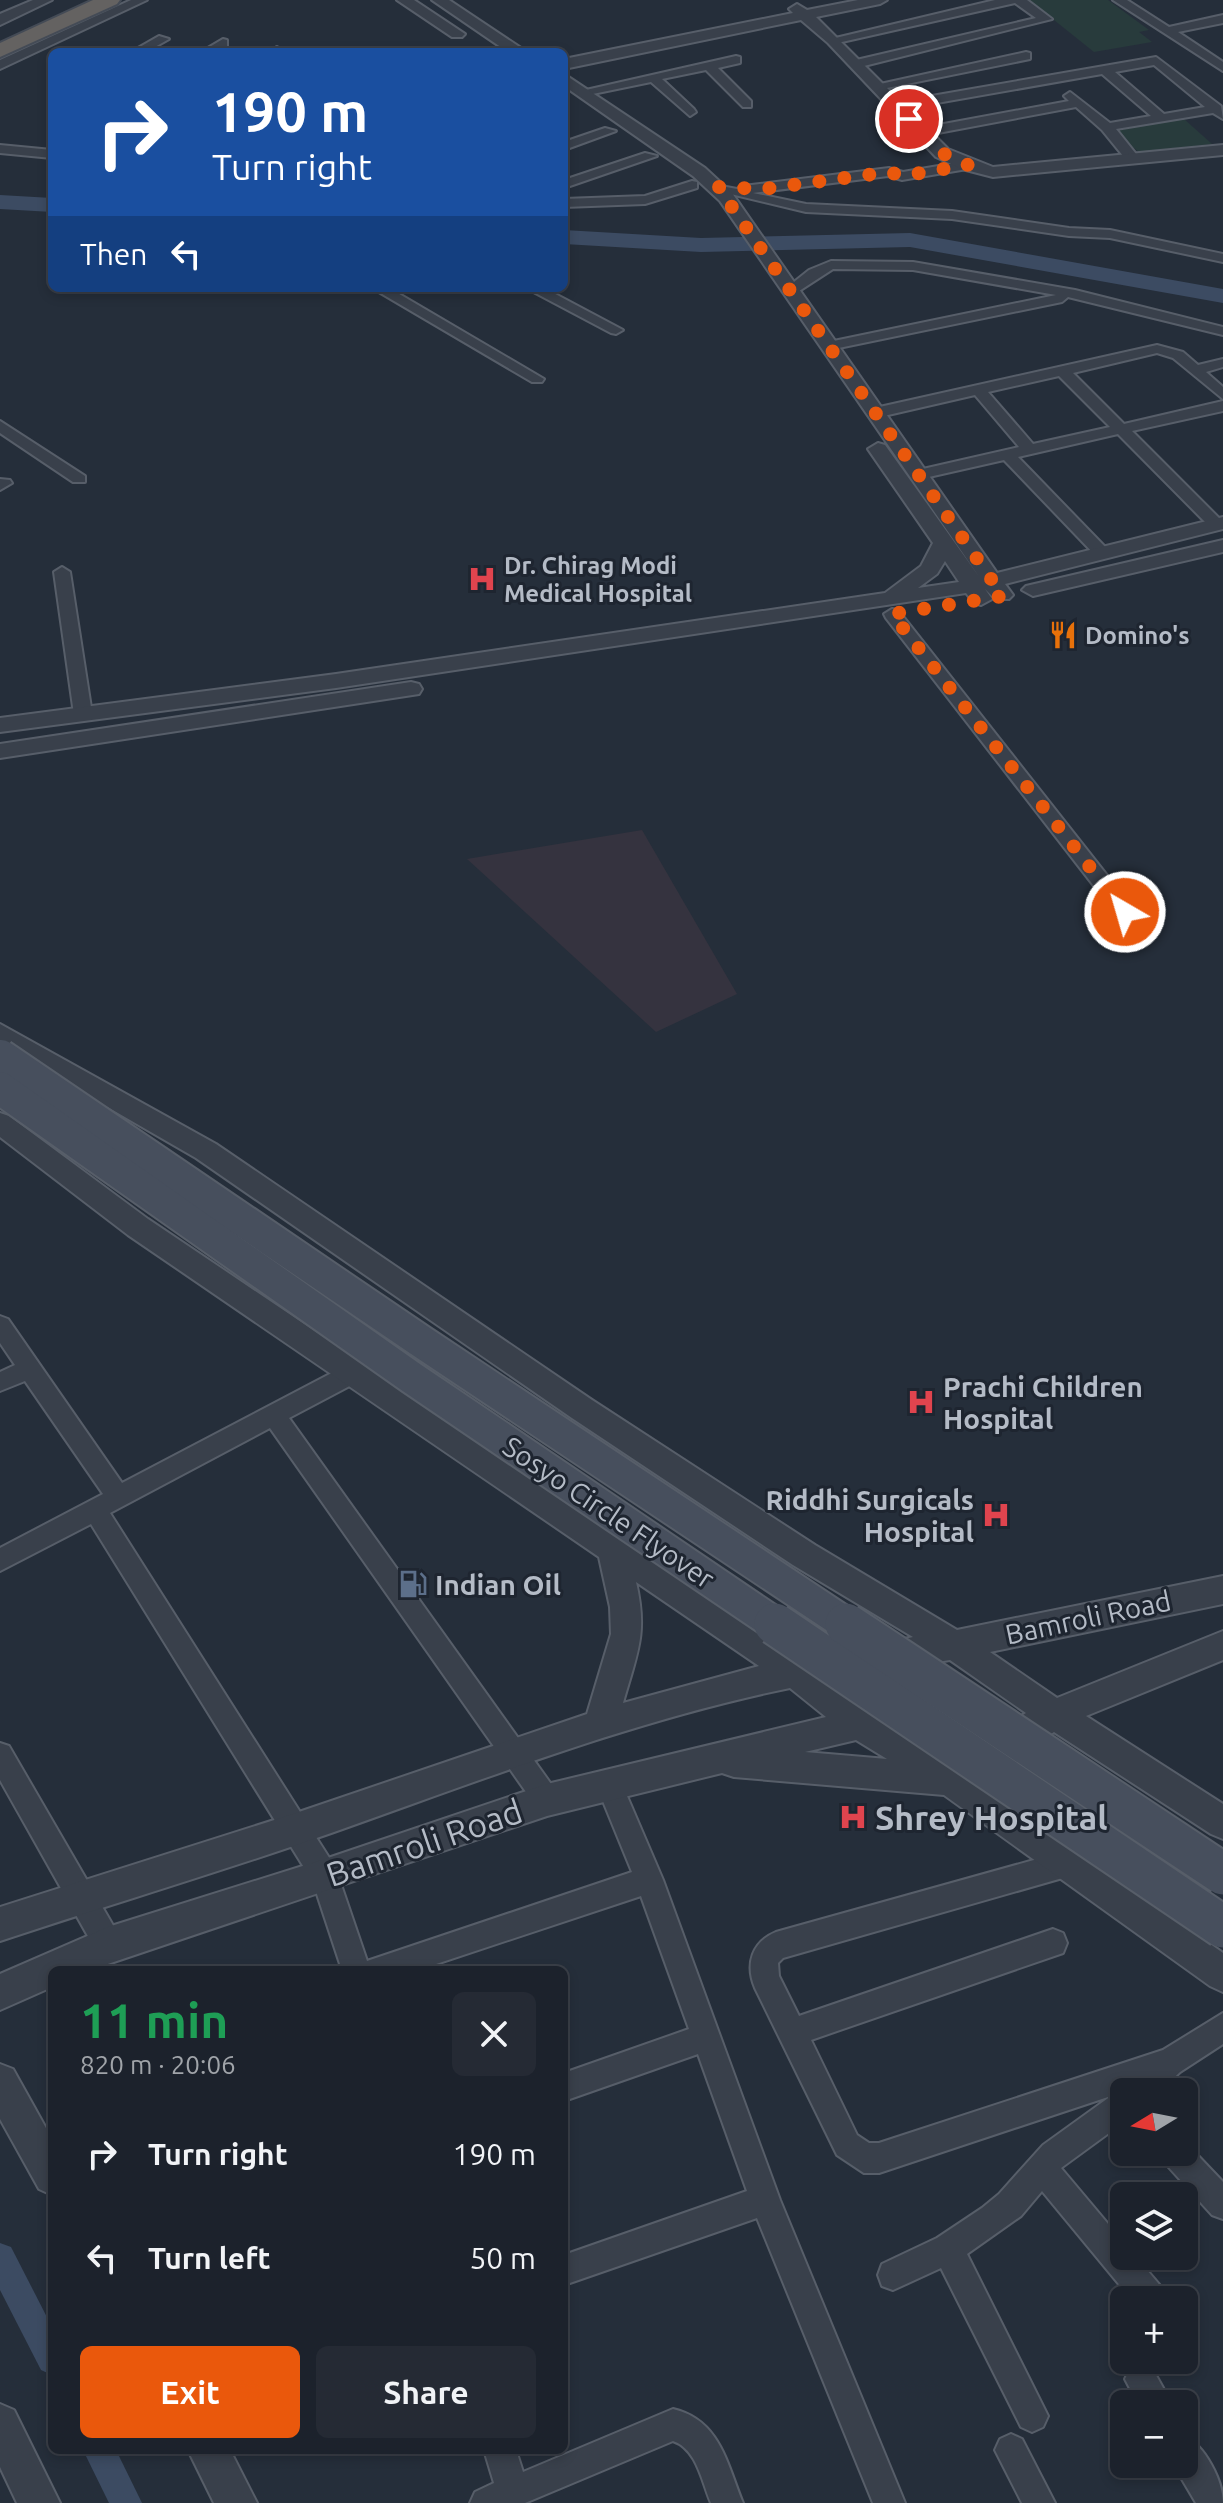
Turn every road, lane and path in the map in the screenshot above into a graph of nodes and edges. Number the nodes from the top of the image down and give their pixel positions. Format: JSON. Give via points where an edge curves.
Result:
{"nodes":[{"id":1,"x":45,"y":0,"type":"edge"},
{"id":2,"x":67,"y":0,"type":"edge"},
{"id":3,"x":110,"y":0,"type":"edge"},
{"id":4,"x":141,"y":0,"type":"edge"},
{"id":5,"x":404,"y":0,"type":"edge"},
{"id":6,"x":439,"y":0,"type":"edge"},
{"id":7,"x":839,"y":0,"type":"edge"},
{"id":8,"x":880,"y":0,"type":"edge"},
{"id":9,"x":1011,"y":0,"type":"edge"},
{"id":10,"x":1019,"y":0,"type":"edge"},
{"id":11,"x":1124,"y":1,"type":"edge"},
{"id":12,"x":802,"y":13,"type":"junction"},
{"id":13,"x":1223,"y":19,"type":"edge"},
{"id":14,"x":0,"y":20,"type":"edge"},
{"id":15,"x":1168,"y":31,"type":"junction"},
{"id":16,"x":163,"y":39,"type":"dead end"},
{"id":17,"x":833,"y":40,"type":"junction"},
{"id":18,"x":223,"y":43,"type":"dead end"},
{"id":19,"x":471,"y":43,"type":"dead end"},
{"id":20,"x":10,"y":44,"type":"edge"},
{"id":21,"x":145,"y":48,"type":"edge"},
{"id":22,"x":214,"y":48,"type":"edge"},
{"id":23,"x":513,"y":48,"type":"edge"},
{"id":24,"x":1223,"y":51,"type":"edge"},
{"id":25,"x":568,"y":54,"type":"edge"},
{"id":26,"x":1204,"y":55,"type":"junction"},
{"id":27,"x":1026,"y":56,"type":"dead end"},
{"id":28,"x":48,"y":57,"type":"edge"},
{"id":29,"x":736,"y":60,"type":"dead end"},
{"id":30,"x":568,"y":63,"type":"edge"},
{"id":31,"x":856,"y":64,"type":"junction"},
{"id":32,"x":0,"y":65,"type":"edge"},
{"id":33,"x":709,"y":66,"type":"junction"},
{"id":34,"x":1223,"y":67,"type":"edge"},
{"id":35,"x":1105,"y":70,"type":"junction"},
{"id":36,"x":654,"y":78,"type":"junction"},
{"id":37,"x":1051,"y":80,"type":"junction"},
{"id":38,"x":568,"y":82,"type":"edge"},
{"id":39,"x":877,"y":86,"type":"junction"},
{"id":40,"x":583,"y":92,"type":"junction"},
{"id":41,"x":1079,"y":103,"type":"junction"},
{"id":42,"x":747,"y":104,"type":"dead end"},
{"id":43,"x":897,"y":106,"type":"junction"},
{"id":44,"x":573,"y":109,"type":"edge"},
{"id":45,"x":690,"y":112,"type":"dead end"},
{"id":46,"x":1220,"y":112,"type":"edge"},
{"id":47,"x":1161,"y":118,"type":"junction"},
{"id":48,"x":1107,"y":127,"type":"junction"},
{"id":49,"x":610,"y":131,"type":"junction"},
{"id":50,"x":922,"y":132,"type":"junction"},
{"id":51,"x":568,"y":145,"type":"edge"},
{"id":52,"x":0,"y":149,"type":"edge"},
{"id":53,"x":1223,"y":151,"type":"edge"},
{"id":54,"x":48,"y":154,"type":"edge"},
{"id":55,"x":650,"y":156,"type":"junction"},
{"id":56,"x":0,"y":157,"type":"edge"},
{"id":57,"x":1133,"y":159,"type":"junction"},
{"id":58,"x":48,"y":162,"type":"edge"},
{"id":59,"x":968,"y":165,"type":"junction"},
{"id":60,"x":568,"y":183,"type":"edge"},
{"id":61,"x":692,"y":185,"type":"junction"},
{"id":62,"x":718,"y":193,"type":"junction"},
{"id":63,"x":568,"y":203,"type":"edge"},
{"id":64,"x":1223,"y":258,"type":"edge"},
{"id":65,"x":766,"y":269,"type":"junction"},
{"id":66,"x":791,"y":290,"type":"junction"},
{"id":67,"x":386,"y":292,"type":"edge"},
{"id":68,"x":541,"y":292,"type":"edge"},
{"id":69,"x":1062,"y":298,"type":"dead end"},
{"id":70,"x":616,"y":330,"type":"dead end"},
{"id":71,"x":1223,"y":331,"type":"edge"},
{"id":72,"x":829,"y":346,"type":"junction"},
{"id":73,"x":1223,"y":363,"type":"edge"},
{"id":74,"x":1062,"y":370,"type":"junction"},
{"id":75,"x":1194,"y":370,"type":"junction"},
{"id":76,"x":537,"y":379,"type":"dead end"},
{"id":77,"x":978,"y":389,"type":"junction"},
{"id":78,"x":1223,"y":395,"type":"edge"},
{"id":79,"x":1223,"y":406,"type":"edge"},
{"id":80,"x":875,"y":413,"type":"junction"},
{"id":81,"x":0,"y":426,"type":"edge"},
{"id":82,"x":1121,"y":429,"type":"junction"},
{"id":83,"x":1029,"y":449,"type":"junction"},
{"id":84,"x":1007,"y":454,"type":"junction"},
{"id":85,"x":920,"y":474,"type":"junction"},
{"id":86,"x":79,"y":479,"type":"dead end"},
{"id":87,"x":1219,"y":524,"type":"edge"},
{"id":88,"x":943,"y":543,"type":"junction"},
{"id":89,"x":967,"y":543,"type":"junction"},
{"id":90,"x":1223,"y":546,"type":"edge"},
{"id":91,"x":1103,"y":554,"type":"junction"},
{"id":92,"x":1038,"y":571,"type":"junction"},
{"id":93,"x":62,"y":572,"type":"dead end"},
{"id":94,"x":987,"y":591,"type":"junction"},
{"id":95,"x":888,"y":607,"type":"junction"},
{"id":96,"x":83,"y":714,"type":"junction"},
{"id":97,"x":0,"y":725,"type":"edge"},
{"id":98,"x":0,"y":751,"type":"edge"},
{"id":99,"x":1125,"y":912,"type":"dead end"},
{"id":100,"x":0,"y":1033,"type":"edge"},
{"id":101,"x":1,"y":1056,"type":"edge"},
{"id":102,"x":0,"y":1088,"type":"edge"},
{"id":103,"x":0,"y":1123,"type":"edge"},
{"id":104,"x":0,"y":1325,"type":"edge"},
{"id":105,"x":30,"y":1368,"type":"junction"},
{"id":106,"x":353,"y":1373,"type":"junction"},
{"id":107,"x":0,"y":1382,"type":"edge"},
{"id":108,"x":274,"y":1416,"type":"junction"},
{"id":109,"x":107,"y":1504,"type":"junction"},
{"id":110,"x":613,"y":1550,"type":"junction"},
{"id":111,"x":0,"y":1560,"type":"edge"},
{"id":112,"x":1223,"y":1590,"type":"edge"},
{"id":113,"x":954,"y":1645,"type":"junction"},
{"id":114,"x":1223,"y":1645,"type":"edge"},
{"id":115,"x":794,"y":1672,"type":"junction"},
{"id":116,"x":1054,"y":1714,"type":"junction"},
{"id":117,"x":601,"y":1722,"type":"junction"},
{"id":118,"x":859,"y":1724,"type":"junction"},
{"id":119,"x":514,"y":1753,"type":"junction"},
{"id":120,"x":0,"y":1755,"type":"edge"},
{"id":121,"x":712,"y":1760,"type":"junction"},
{"id":122,"x":950,"y":1780,"type":"junction"},
{"id":123,"x":609,"y":1784,"type":"junction"},
{"id":124,"x":547,"y":1800,"type":"junction"},
{"id":125,"x":1223,"y":1823,"type":"edge"},
{"id":126,"x":296,"y":1829,"type":"junction"},
{"id":127,"x":1066,"y":1864,"type":"junction"},
{"id":128,"x":1223,"y":1874,"type":"edge"},
{"id":129,"x":325,"y":1876,"type":"junction"},
{"id":130,"x":649,"y":1880,"type":"junction"},
{"id":131,"x":81,"y":1897,"type":"junction"},
{"id":132,"x":0,"y":1924,"type":"edge"},
{"id":133,"x":1223,"y":1927,"type":"edge"},
{"id":134,"x":1053,"y":1943,"type":"dead end"},
{"id":135,"x":108,"y":1944,"type":"junction"},
{"id":136,"x":58,"y":1966,"type":"edge"},
{"id":137,"x":355,"y":1966,"type":"edge"},
{"id":138,"x":389,"y":1966,"type":"edge"},
{"id":139,"x":48,"y":1971,"type":"edge"},
{"id":140,"x":1223,"y":1974,"type":"edge"},
{"id":141,"x":0,"y":1992,"type":"edge"},
{"id":142,"x":1223,"y":2027,"type":"edge"},
{"id":143,"x":793,"y":2032,"type":"junction"},
{"id":144,"x":704,"y":2038,"type":"junction"},
{"id":145,"x":1170,"y":2062,"type":"junction"},
{"id":146,"x":1153,"y":2078,"type":"edge"},
{"id":147,"x":0,"y":2082,"type":"edge"},
{"id":148,"x":568,"y":2086,"type":"edge"},
{"id":149,"x":1110,"y":2114,"type":"edge"},
{"id":150,"x":1187,"y":2166,"type":"edge"},
{"id":151,"x":1041,"y":2167,"type":"junction"},
{"id":152,"x":48,"y":2169,"type":"edge"},
{"id":153,"x":765,"y":2200,"type":"junction"},
{"id":154,"x":1223,"y":2204,"type":"edge"},
{"id":155,"x":948,"y":2249,"type":"junction"},
{"id":156,"x":568,"y":2269,"type":"edge"},
{"id":157,"x":893,"y":2275,"type":"dead end"},
{"id":158,"x":1140,"y":2286,"type":"edge"},
{"id":159,"x":1032,"y":2416,"type":"dead end"},
{"id":160,"x":0,"y":2424,"type":"edge"},
{"id":161,"x":1011,"y":2450,"type":"dead end"},
{"id":162,"x":210,"y":2454,"type":"edge"},
{"id":163,"x":500,"y":2454,"type":"edge"},
{"id":164,"x":1198,"y":2476,"type":"edge"},
{"id":165,"x":500,"y":2497,"type":"edge"},
{"id":166,"x":39,"y":2503,"type":"edge"},
{"id":167,"x":236,"y":2503,"type":"edge"},
{"id":168,"x":727,"y":2503,"type":"edge"},
{"id":169,"x":889,"y":2503,"type":"edge"},
{"id":170,"x":1039,"y":2503,"type":"edge"},
{"id":171,"x":1214,"y":2503,"type":"edge"}],
"edges":[{"from":1,"to":14,"type":"street"},
{"from":2,"to":20,"type":"highway"},
{"from":3,"to":20,"type":"highway"},
{"from":4,"to":20,"type":"street"},
{"from":5,"to":19,"type":"street"},
{"from":6,"to":23,"type":"street"},
{"from":7,"to":12,"type":"street"},
{"from":8,"to":12,"type":"street"},
{"from":9,"to":17,"type":"street"},
{"from":10,"to":31,"type":"street","via":[[1046,19]]},
{"from":11,"to":15,"type":"street"},
{"from":12,"to":17,"type":"street"},
{"from":12,"to":25,"type":"street"},
{"from":12,"to":30,"type":"street"},
{"from":13,"to":15,"type":"street"},
{"from":15,"to":26,"type":"street"},
{"from":16,"to":21,"type":"street"},
{"from":17,"to":31,"type":"street"},
{"from":18,"to":22,"type":"street"},
{"from":20,"to":28,"type":"street"},
{"from":20,"to":32,"type":"street"},
{"from":24,"to":26,"type":"street"},
{"from":26,"to":34,"type":"street"},
{"from":27,"to":39,"type":"street"},
{"from":29,"to":33,"type":"street"},
{"from":31,"to":39,"type":"street"},
{"from":33,"to":36,"type":"street"},
{"from":33,"to":42,"type":"street"},
{"from":35,"to":37,"type":"street"},
{"from":35,"to":46,"type":"street","via":[[1156,61]]},
{"from":35,"to":47,"type":"street"},
{"from":36,"to":40,"type":"street"},
{"from":36,"to":45,"type":"street"},
{"from":37,"to":41,"type":"street"},
{"from":37,"to":43,"type":"street"},
{"from":38,"to":40,"type":"street"},
{"from":39,"to":43,"type":"street"},
{"from":40,"to":62,"type":"street"},
{"from":41,"to":48,"type":"street"},
{"from":41,"to":50,"type":"street"},
{"from":43,"to":50,"type":"street"},
{"from":44,"to":49,"type":"street"},
{"from":46,"to":47,"type":"street"},
{"from":47,"to":48,"type":"street"},
{"from":48,"to":57,"type":"street"},
{"from":49,"to":51,"type":"street"},
{"from":49,"to":55,"type":"street"},
{"from":50,"to":59,"type":"street","via":[[942,153]]},
{"from":52,"to":54,"type":"street"},
{"from":53,"to":57,"type":"street"},
{"from":55,"to":60,"type":"street"},
{"from":55,"to":61,"type":"street"},
{"from":56,"to":58,"type":"street"},
{"from":57,"to":59,"type":"street","via":[[993,172]]},
{"from":59,"to":62,"type":"street"},
{"from":61,"to":62,"type":"street"},
{"from":61,"to":63,"type":"street","via":[[649,202]]},
{"from":62,"to":64,"type":"street","via":[[806,208],[952,215],[1110,234]]},
{"from":62,"to":65,"type":"street"},
{"from":65,"to":66,"type":"street"},
{"from":65,"to":88,"type":"street"},
{"from":66,"to":71,"type":"street","via":[[831,265],[935,268],[1075,294]]},
{"from":66,"to":72,"type":"street"},
{"from":67,"to":76,"type":"street"},
{"from":68,"to":70,"type":"street"},
{"from":69,"to":72,"type":"street"},
{"from":72,"to":80,"type":"street"},
{"from":73,"to":75,"type":"street"},
{"from":74,"to":75,"type":"street","via":[[1157,349],[1172,351]]},
{"from":74,"to":77,"type":"street"},
{"from":74,"to":82,"type":"street"},
{"from":75,"to":78,"type":"street"},
{"from":77,"to":80,"type":"street"},
{"from":77,"to":83,"type":"street"},
{"from":79,"to":82,"type":"street"},
{"from":80,"to":85,"type":"street"},
{"from":81,"to":86,"type":"street"},
{"from":82,"to":83,"type":"street"},
{"from":82,"to":87,"type":"street"},
{"from":83,"to":84,"type":"street"},
{"from":84,"to":85,"type":"street"},
{"from":84,"to":91,"type":"street"},
{"from":85,"to":89,"type":"street"},
{"from":87,"to":91,"type":"street"},
{"from":88,"to":94,"type":"street"},
{"from":88,"to":95,"type":"street","via":[[924,576]]},
{"from":89,"to":92,"type":"street"},
{"from":89,"to":94,"type":"street"},
{"from":90,"to":94,"type":"street","via":[[1090,579]]},
{"from":91,"to":92,"type":"street"},
{"from":92,"to":94,"type":"street"},
{"from":93,"to":96,"type":"street"},
{"from":94,"to":95,"type":"street"},
{"from":95,"to":96,"type":"street"},
{"from":95,"to":98,"type":"street"},
{"from":95,"to":99,"type":"street"},
{"from":96,"to":97,"type":"street"},
{"from":100,"to":113,"type":"street","via":[[206,1151],[608,1426],[804,1555]]},
{"from":101,"to":128,"type":"main road","name":"Sosyo Circle Flyover","bridge":true},
{"from":102,"to":133,"type":"main road","name":"Sosyo Circle Flyover","bridge":true,"via":[[412,1378]]},
{"from":103,"to":106,"type":"street","via":[[138,1227]]},
{"from":104,"to":105,"type":"street"},
{"from":105,"to":107,"type":"street"},
{"from":105,"to":109,"type":"street"},
{"from":106,"to":108,"type":"street"},
{"from":106,"to":110,"type":"street"},
{"from":108,"to":109,"type":"street"},
{"from":108,"to":119,"type":"street"},
{"from":109,"to":111,"type":"street"},
{"from":109,"to":126,"type":"street"},
{"from":110,"to":115,"type":"street"},
{"from":110,"to":117,"type":"street","via":[[627,1634]]},
{"from":112,"to":113,"type":"street","name":"Bamroli Road"},
{"from":113,"to":115,"type":"street","name":"Bamroli Road"},
{"from":113,"to":116,"type":"street"},
{"from":114,"to":116,"type":"street"},
{"from":115,"to":117,"type":"street","name":"Bamroli Road"},
{"from":115,"to":118,"type":"street"},
{"from":116,"to":122,"type":"street"},
{"from":116,"to":125,"type":"street"},
{"from":117,"to":119,"type":"street","name":"Bamroli Road"},
{"from":118,"to":121,"type":"street","name":"Bamroli Road"},
{"from":118,"to":122,"type":"street"},
{"from":119,"to":124,"type":"street"},
{"from":119,"to":126,"type":"street","name":"Bamroli Road"},
{"from":120,"to":131,"type":"street"},
{"from":121,"to":122,"type":"street"},
{"from":121,"to":123,"type":"street","name":"Bamroli Road"},
{"from":122,"to":127,"type":"street"},
{"from":123,"to":124,"type":"street","name":"Bamroli Road"},
{"from":123,"to":130,"type":"street"},
{"from":124,"to":129,"type":"street","name":"Bamroli Road"},
{"from":126,"to":129,"type":"street"},
{"from":126,"to":131,"type":"street","name":"Bamroli Road"},
{"from":127,"to":140,"type":"street"},
{"from":127,"to":143,"type":"street","via":[[776,1946],[764,1958],[765,1978]]},
{"from":129,"to":135,"type":"street","name":"Bamroli Road"},
{"from":129,"to":137,"type":"street"},
{"from":130,"to":138,"type":"street"},
{"from":130,"to":144,"type":"street"},
{"from":131,"to":132,"type":"street","name":"Bamroli Road"},
{"from":131,"to":135,"type":"street"},
{"from":134,"to":143,"type":"street"},
{"from":135,"to":136,"type":"street","name":"Bamroli Road"},
{"from":139,"to":141,"type":"street","name":"Bamroli Road"},
{"from":142,"to":145,"type":"street"},
{"from":143,"to":145,"type":"street","via":[[847,2145],[864,2158],[879,2158]]},
{"from":144,"to":148,"type":"street"},
{"from":144,"to":153,"type":"street"},
{"from":145,"to":146,"type":"street"},
{"from":147,"to":152,"type":"street"},
{"from":149,"to":151,"type":"street"},
{"from":150,"to":154,"type":"street"},
{"from":151,"to":155,"type":"street","via":[[1010,2205]]},
{"from":151,"to":158,"type":"street"},
{"from":153,"to":156,"type":"street"},
{"from":153,"to":169,"type":"street"},
{"from":155,"to":157,"type":"street"},
{"from":155,"to":159,"type":"street"},
{"from":160,"to":166,"type":"street"},
{"from":161,"to":170,"type":"street"},
{"from":162,"to":167,"type":"street"},
{"from":163,"to":165,"type":"street"},
{"from":164,"to":171,"type":"street"},
{"from":165,"to":168,"type":"street","via":[[673,2425],[685,2425],[697,2433]]}]}
